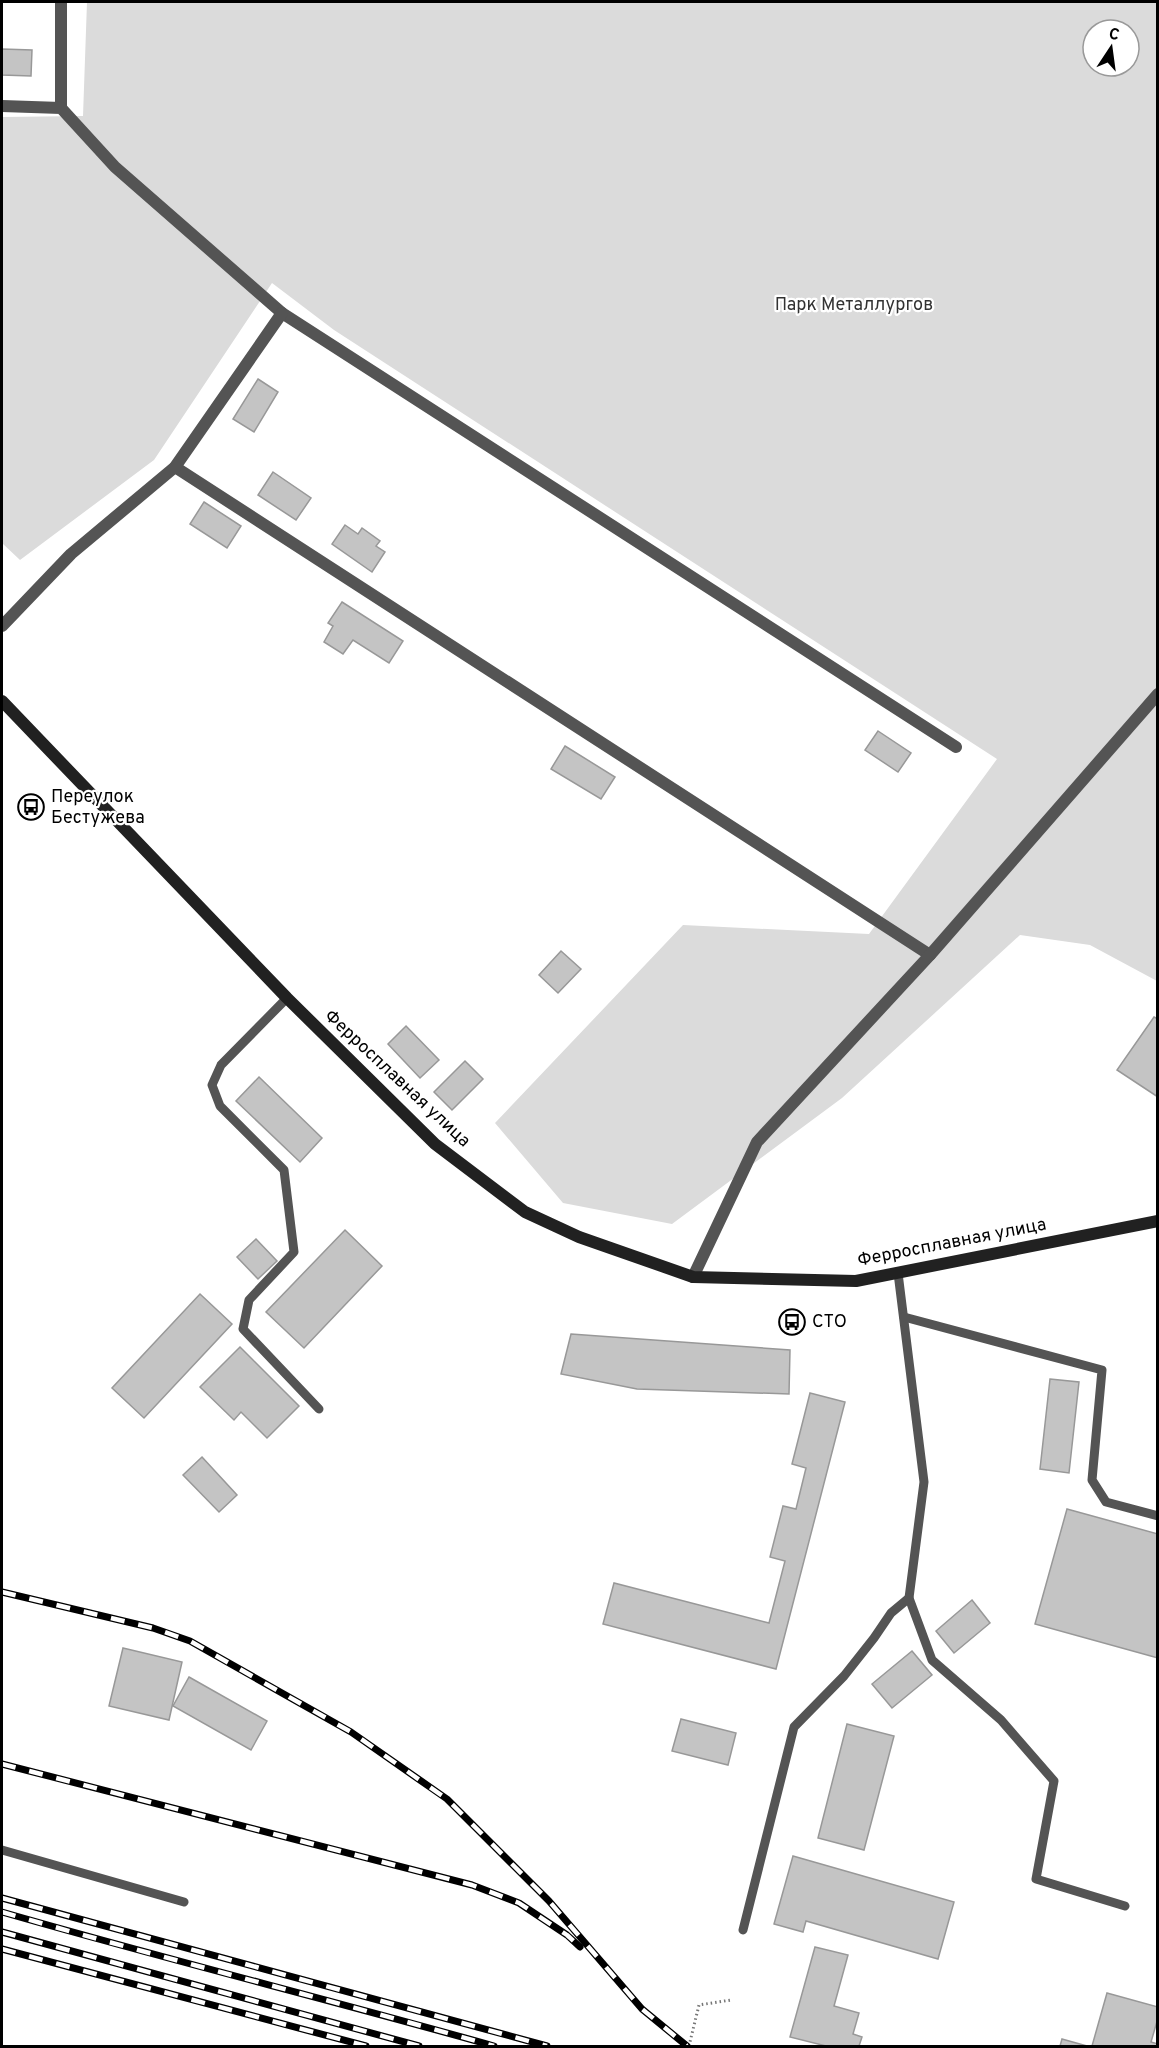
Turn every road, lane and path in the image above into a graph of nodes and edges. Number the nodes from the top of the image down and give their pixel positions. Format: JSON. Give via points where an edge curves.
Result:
{"nodes":[{"id":1,"x":61,"y":2,"type":"edge"},
{"id":2,"x":2,"y":106,"type":"edge"},
{"id":3,"x":62,"y":108,"type":"junction"},
{"id":4,"x":282,"y":314,"type":"junction"},
{"id":5,"x":175,"y":467,"type":"junction"},
{"id":6,"x":2,"y":626,"type":"edge"},
{"id":7,"x":1158,"y":694,"type":"edge"},
{"id":8,"x":2,"y":701,"type":"edge"},
{"id":9,"x":956,"y":747,"type":"dead end"},
{"id":10,"x":930,"y":955,"type":"junction"},
{"id":11,"x":287,"y":998,"type":"junction"},
{"id":12,"x":1158,"y":1221,"type":"edge"},
{"id":13,"x":898,"y":1273,"type":"junction"},
{"id":14,"x":693,"y":1277,"type":"junction"},
{"id":15,"x":904,"y":1317,"type":"junction"},
{"id":16,"x":319,"y":1409,"type":"dead end"},
{"id":17,"x":1158,"y":1516,"type":"edge"},
{"id":18,"x":909,"y":1598,"type":"junction"},
{"id":19,"x":2,"y":1850,"type":"edge"},
{"id":20,"x":184,"y":1902,"type":"dead end"},
{"id":21,"x":1125,"y":1906,"type":"dead end"},
{"id":22,"x":743,"y":1930,"type":"dead end"},
{"id":23,"x":730,"y":2000,"type":"dead end"},
{"id":24,"x":688,"y":2046,"type":"edge"}],
"edges":[{"from":1,"to":3,"type":"street"},
{"from":2,"to":3,"type":"street"},
{"from":3,"to":4,"type":"street","via":[[116,167]]},
{"from":4,"to":5,"type":"street"},
{"from":4,"to":9,"type":"street"},
{"from":5,"to":6,"type":"street","via":[[71,554]]},
{"from":5,"to":10,"type":"street"},
{"from":7,"to":10,"type":"street"},
{"from":8,"to":11,"type":"main road","name":"Ферросплавная улица"},
{"from":10,"to":14,"type":"street","via":[[757,1142]]},
{"from":11,"to":14,"type":"main road","name":"Ферросплавная улица","via":[[435,1144],[525,1212],[579,1237]]},
{"from":11,"to":16,"type":"lane","via":[[220,1065],[212,1085],[220,1106],[284,1170],[294,1252],[249,1300],[243,1329]]},
{"from":12,"to":13,"type":"main road","name":"Ферросплавная улица"},
{"from":13,"to":14,"type":"main road","name":"Ферросплавная улица","via":[[856,1281]]},
{"from":13,"to":15,"type":"lane"},
{"from":15,"to":17,"type":"lane","via":[[1102,1370],[1092,1480],[1106,1502]]},
{"from":15,"to":18,"type":"lane","via":[[924,1482]]},
{"from":18,"to":21,"type":"lane","via":[[932,1660],[1001,1720],[1054,1781],[1036,1879]]},
{"from":18,"to":22,"type":"lane","via":[[891,1613],[844,1676],[794,1727]]},
{"from":19,"to":20,"type":"lane"},
{"from":23,"to":24,"type":"path","via":[[699,2006]]}]}
